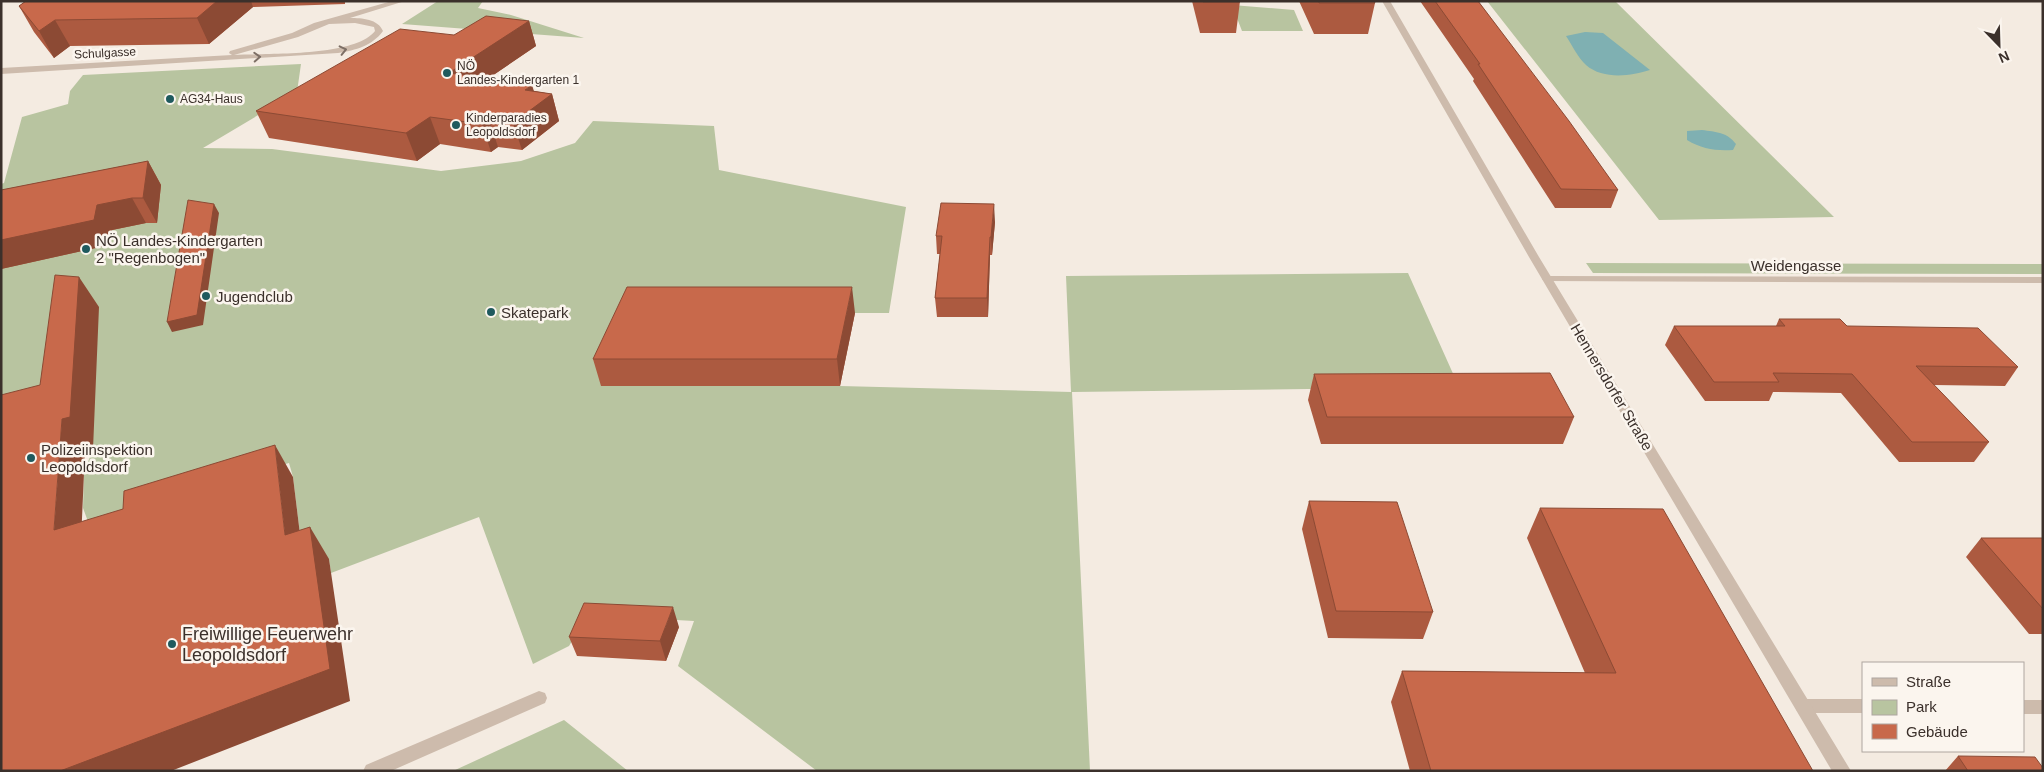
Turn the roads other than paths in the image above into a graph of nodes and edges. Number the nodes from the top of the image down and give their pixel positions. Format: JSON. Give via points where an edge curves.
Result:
{"nodes":[{"id":1,"x":401,"y":1,"type":"edge"},
{"id":2,"x":1386,"y":1,"type":"edge"},
{"id":3,"x":332,"y":22,"type":"junction"},
{"id":4,"x":294,"y":35,"type":"junction"},
{"id":5,"x":302,"y":55,"type":"junction"},
{"id":6,"x":211,"y":59,"type":"junction"},
{"id":7,"x":1,"y":72,"type":"edge"},
{"id":8,"x":1548,"y":279,"type":"junction"},
{"id":9,"x":2043,"y":280,"type":"edge"},
{"id":10,"x":539,"y":698,"type":"dead end"},
{"id":11,"x":1803,"y":706,"type":"junction"},
{"id":12,"x":1862,"y":706,"type":"edge"},
{"id":13,"x":2024,"y":707,"type":"edge"},
{"id":14,"x":2043,"y":707,"type":"edge"},
{"id":15,"x":372,"y":771,"type":"edge"},
{"id":16,"x":1842,"y":771,"type":"edge"}],
"edges":[{"from":1,"to":3,"type":"street","name":"Schulgasse"},
{"from":2,"to":8,"type":"street","name":"Hennersdorfer Straße"},
{"from":3,"to":4,"type":"street","name":"Schulgasse"},
{"from":5,"to":3,"type":"street","name":"Schulgasse","one_way":true,"via":[[353,48],[369,41],[379,31],[370,22]]},
{"from":4,"to":5,"type":"street","via":[[289,47]]},
{"from":4,"to":6,"type":"street","name":"Schulgasse"},
{"from":6,"to":5,"type":"street","name":"Schulgasse","one_way":true},
{"from":6,"to":7,"type":"street","name":"Schulgasse"},
{"from":8,"to":9,"type":"street","name":"Weidengasse"},
{"from":8,"to":11,"type":"street","name":"Hennersdorfer Straße"},
{"from":10,"to":15,"type":"street"},
{"from":11,"to":12,"type":"street"},
{"from":11,"to":16,"type":"street","name":"Hennersdorfer Straße"},
{"from":13,"to":14,"type":"street"}]}
